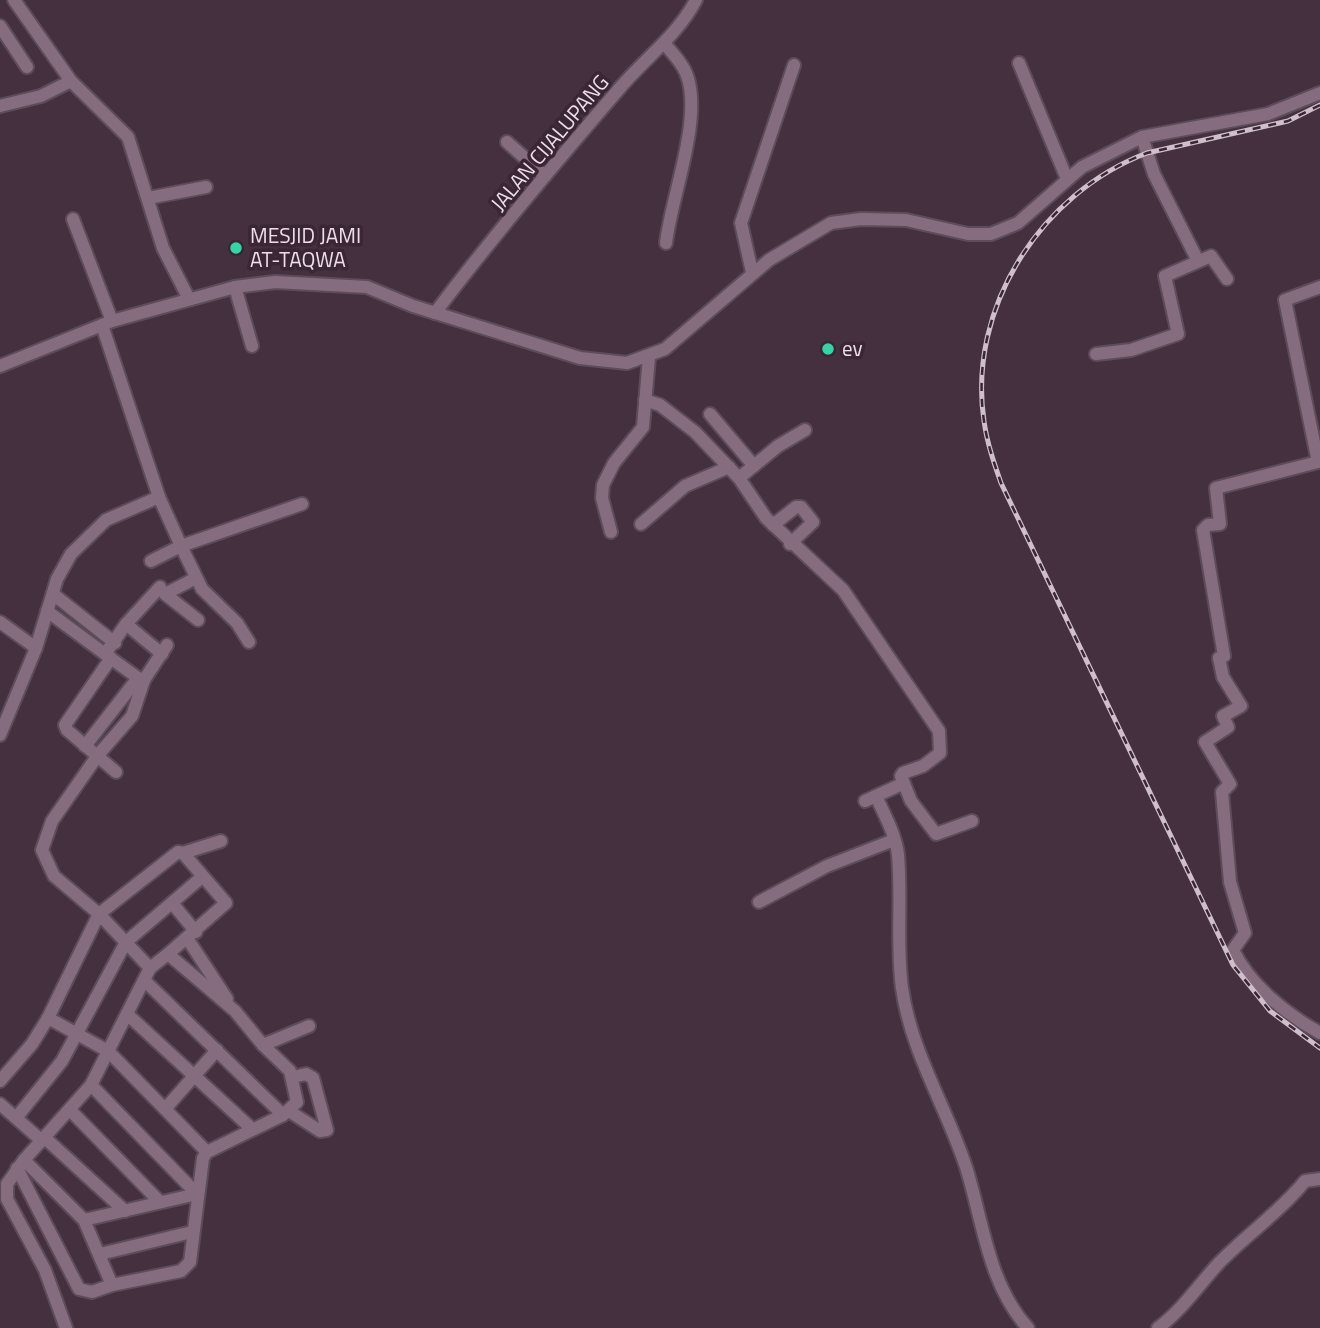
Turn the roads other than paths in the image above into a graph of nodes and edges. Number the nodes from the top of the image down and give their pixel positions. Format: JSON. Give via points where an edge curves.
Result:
{"nodes":[{"id":1,"x":14,"y":0,"type":"edge"},
{"id":2,"x":696,"y":0,"type":"edge"},
{"id":3,"x":0,"y":26,"type":"edge"},
{"id":4,"x":664,"y":43,"type":"junction"},
{"id":5,"x":1019,"y":63,"type":"dead end"},
{"id":6,"x":794,"y":65,"type":"dead end"},
{"id":7,"x":27,"y":66,"type":"dead end"},
{"id":8,"x":71,"y":81,"type":"junction"},
{"id":9,"x":1320,"y":93,"type":"edge"},
{"id":10,"x":0,"y":106,"type":"edge"},
{"id":11,"x":1142,"y":137,"type":"junction"},
{"id":12,"x":508,"y":142,"type":"dead end"},
{"id":13,"x":545,"y":176,"type":"junction"},
{"id":14,"x":1067,"y":179,"type":"junction"},
{"id":15,"x":206,"y":187,"type":"dead end"},
{"id":16,"x":148,"y":198,"type":"junction"},
{"id":17,"x":74,"y":219,"type":"dead end"},
{"id":18,"x":666,"y":243,"type":"dead end"},
{"id":19,"x":1198,"y":261,"type":"junction"},
{"id":20,"x":752,"y":272,"type":"junction"},
{"id":21,"x":1227,"y":279,"type":"dead end"},
{"id":22,"x":1320,"y":287,"type":"edge"},
{"id":23,"x":235,"y":288,"type":"junction"},
{"id":24,"x":189,"y":299,"type":"junction"},
{"id":25,"x":435,"y":313,"type":"junction"},
{"id":26,"x":107,"y":323,"type":"junction"},
{"id":27,"x":252,"y":346,"type":"dead end"},
{"id":28,"x":1096,"y":354,"type":"dead end"},
{"id":29,"x":649,"y":357,"type":"junction"},
{"id":30,"x":0,"y":366,"type":"edge"},
{"id":31,"x":645,"y":400,"type":"junction"},
{"id":32,"x":710,"y":414,"type":"dead end"},
{"id":33,"x":805,"y":430,"type":"dead end"},
{"id":34,"x":729,"y":467,"type":"junction"},
{"id":35,"x":754,"y":467,"type":"junction"},
{"id":36,"x":739,"y":478,"type":"junction"},
{"id":37,"x":159,"y":497,"type":"junction"},
{"id":38,"x":302,"y":504,"type":"dead end"},
{"id":39,"x":641,"y":524,"type":"dead end"},
{"id":40,"x":773,"y":525,"type":"junction"},
{"id":41,"x":611,"y":531,"type":"dead end"},
{"id":42,"x":790,"y":544,"type":"junction"},
{"id":43,"x":181,"y":546,"type":"junction"},
{"id":44,"x":151,"y":561,"type":"dead end"},
{"id":45,"x":196,"y":578,"type":"junction"},
{"id":46,"x":160,"y":587,"type":"dead end"},
{"id":47,"x":52,"y":594,"type":"junction"},
{"id":48,"x":47,"y":611,"type":"junction"},
{"id":49,"x":198,"y":620,"type":"dead end"},
{"id":50,"x":0,"y":622,"type":"edge"},
{"id":51,"x":126,"y":624,"type":"junction"},
{"id":52,"x":249,"y":642,"type":"dead end"},
{"id":53,"x":115,"y":643,"type":"junction"},
{"id":54,"x":36,"y":648,"type":"junction"},
{"id":55,"x":108,"y":656,"type":"junction"},
{"id":56,"x":141,"y":679,"type":"junction"},
{"id":57,"x":0,"y":735,"type":"edge"},
{"id":58,"x":85,"y":746,"type":"junction"},
{"id":59,"x":98,"y":755,"type":"junction"},
{"id":60,"x":116,"y":772,"type":"dead end"},
{"id":61,"x":902,"y":785,"type":"junction"},
{"id":62,"x":972,"y":821,"type":"dead end"},
{"id":63,"x":894,"y":840,"type":"junction"},
{"id":64,"x":221,"y":841,"type":"dead end"},
{"id":65,"x":183,"y":853,"type":"junction"},
{"id":66,"x":202,"y":877,"type":"junction"},
{"id":67,"x":760,"y":902,"type":"dead end"},
{"id":68,"x":172,"y":903,"type":"junction"},
{"id":69,"x":99,"y":914,"type":"junction"},
{"id":70,"x":191,"y":935,"type":"junction"},
{"id":71,"x":126,"y":942,"type":"junction"},
{"id":72,"x":168,"y":954,"type":"junction"},
{"id":73,"x":147,"y":974,"type":"junction"},
{"id":74,"x":235,"y":1011,"type":"junction"},
{"id":75,"x":127,"y":1014,"type":"junction"},
{"id":76,"x":48,"y":1018,"type":"junction"},
{"id":77,"x":309,"y":1026,"type":"dead end"},
{"id":78,"x":1320,"y":1033,"type":"edge"},
{"id":79,"x":77,"y":1035,"type":"junction"},
{"id":80,"x":263,"y":1045,"type":"junction"},
{"id":81,"x":217,"y":1050,"type":"junction"},
{"id":82,"x":108,"y":1051,"type":"junction"},
{"id":83,"x":194,"y":1076,"type":"junction"},
{"id":84,"x":293,"y":1077,"type":"junction"},
{"id":85,"x":0,"y":1081,"type":"edge"},
{"id":86,"x":91,"y":1085,"type":"junction"},
{"id":87,"x":0,"y":1104,"type":"edge"},
{"id":88,"x":165,"y":1109,"type":"junction"},
{"id":89,"x":70,"y":1110,"type":"junction"},
{"id":90,"x":286,"y":1113,"type":"junction"},
{"id":91,"x":16,"y":1118,"type":"junction"},
{"id":92,"x":251,"y":1128,"type":"junction"},
{"id":93,"x":44,"y":1139,"type":"junction"},
{"id":94,"x":207,"y":1152,"type":"junction"},
{"id":95,"x":20,"y":1164,"type":"junction"},
{"id":96,"x":1320,"y":1180,"type":"edge"},
{"id":97,"x":197,"y":1194,"type":"junction"},
{"id":98,"x":3,"y":1196,"type":"edge"},
{"id":99,"x":160,"y":1202,"type":"junction"},
{"id":100,"x":125,"y":1211,"type":"junction"},
{"id":101,"x":84,"y":1220,"type":"junction"},
{"id":102,"x":192,"y":1232,"type":"junction"},
{"id":103,"x":100,"y":1254,"type":"junction"},
{"id":104,"x":112,"y":1285,"type":"junction"},
{"id":105,"x":66,"y":1328,"type":"edge"},
{"id":106,"x":1028,"y":1328,"type":"edge"},
{"id":107,"x":1158,"y":1328,"type":"edge"}],
"edges":[{"from":1,"to":8,"type":"street"},
{"from":2,"to":4,"type":"street","name":"JALAN CIJALUPANG","via":[[682,25]]},
{"from":3,"to":7,"type":"street"},
{"from":4,"to":13,"type":"street","name":"JALAN CIJALUPANG"},
{"from":4,"to":18,"type":"street","via":[[686,73],[691,107]]},
{"from":5,"to":14,"type":"street"},
{"from":6,"to":20,"type":"street","via":[[741,223]]},
{"from":8,"to":10,"type":"street","via":[[41,96]]},
{"from":8,"to":16,"type":"street","via":[[128,137]]},
{"from":9,"to":11,"type":"street","via":[[1268,114]]},
{"from":11,"to":14,"type":"street","via":[[1114,143]]},
{"from":11,"to":19,"type":"street","via":[[1154,174]]},
{"from":12,"to":13,"type":"street"},
{"from":13,"to":25,"type":"street","name":"JALAN CIJALUPANG"},
{"from":14,"to":20,"type":"street","via":[[1018,223],[991,234],[968,234],[906,220],[848,220],[811,232]]},
{"from":15,"to":16,"type":"street"},
{"from":16,"to":24,"type":"street","via":[[163,247]]},
{"from":17,"to":26,"type":"street"},
{"from":19,"to":21,"type":"street","via":[[1212,256]]},
{"from":19,"to":28,"type":"street","via":[[1164,278],[1177,335],[1131,350]]},
{"from":20,"to":29,"type":"street","via":[[665,349]]},
{"from":22,"to":78,"type":"street","via":[[1285,300],[1318,462],[1216,488],[1220,524],[1203,530],[1224,656],[1219,657],[1223,677],[1241,706],[1223,716],[1228,727],[1205,742],[1230,784],[1222,792],[1230,882],[1245,933],[1233,948],[1245,972],[1272,999]]},
{"from":23,"to":24,"type":"street"},
{"from":23,"to":25,"type":"street","via":[[275,282],[355,285]]},
{"from":23,"to":27,"type":"street"},
{"from":24,"to":26,"type":"street"},
{"from":25,"to":29,"type":"street","via":[[580,358],[617,363]]},
{"from":26,"to":30,"type":"street"},
{"from":26,"to":37,"type":"street"},
{"from":29,"to":31,"type":"street"},
{"from":31,"to":34,"type":"street","via":[[660,405],[695,432]]},
{"from":31,"to":41,"type":"street","via":[[641,431],[614,463],[603,485]]},
{"from":32,"to":35,"type":"street"},
{"from":33,"to":35,"type":"street"},
{"from":34,"to":36,"type":"street"},
{"from":34,"to":39,"type":"street","via":[[685,486]]},
{"from":35,"to":36,"type":"street"},
{"from":36,"to":40,"type":"street"},
{"from":37,"to":43,"type":"street"},
{"from":37,"to":47,"type":"street","via":[[123,511],[89,533],[71,554]]},
{"from":38,"to":43,"type":"street"},
{"from":40,"to":42,"type":"street"},
{"from":40,"to":42,"type":"street","via":[[801,507],[813,522]]},
{"from":42,"to":61,"type":"street","via":[[843,590],[939,732],[940,752],[923,766],[903,773]]},
{"from":43,"to":44,"type":"street"},
{"from":43,"to":45,"type":"street"},
{"from":45,"to":49,"type":"street","via":[[164,594]]},
{"from":45,"to":52,"type":"street"},
{"from":46,"to":51,"type":"street"},
{"from":47,"to":48,"type":"street"},
{"from":47,"to":53,"type":"street"},
{"from":48,"to":54,"type":"street"},
{"from":48,"to":55,"type":"street"},
{"from":50,"to":54,"type":"street"},
{"from":51,"to":53,"type":"street"},
{"from":51,"to":56,"type":"street","via":[[164,649]]},
{"from":53,"to":55,"type":"street"},
{"from":54,"to":57,"type":"street"},
{"from":55,"to":56,"type":"street"},
{"from":55,"to":58,"type":"street","via":[[65,720],[66,730]]},
{"from":56,"to":58,"type":"street"},
{"from":56,"to":59,"type":"street","via":[[132,716]]},
{"from":58,"to":59,"type":"street"},
{"from":59,"to":60,"type":"street"},
{"from":59,"to":69,"type":"street","via":[[52,821],[42,850],[54,876]]},
{"from":61,"to":62,"type":"street","via":[[936,834]]},
{"from":61,"to":63,"type":"street","via":[[871,799]]},
{"from":63,"to":67,"type":"street","via":[[827,866]]},
{"from":63,"to":106,"type":"street","via":[[902,989],[911,1028],[966,1168],[999,1284]]},
{"from":64,"to":65,"type":"street"},
{"from":65,"to":66,"type":"street"},
{"from":65,"to":69,"type":"street","via":[[173,854]]},
{"from":66,"to":68,"type":"street"},
{"from":66,"to":70,"type":"street","via":[[226,903]]},
{"from":68,"to":70,"type":"street"},
{"from":68,"to":71,"type":"street"},
{"from":69,"to":71,"type":"street"},
{"from":69,"to":76,"type":"street"},
{"from":70,"to":72,"type":"street"},
{"from":70,"to":74,"type":"street"},
{"from":71,"to":73,"type":"street"},
{"from":71,"to":79,"type":"street"},
{"from":72,"to":73,"type":"street"},
{"from":72,"to":74,"type":"street"},
{"from":73,"to":75,"type":"street"},
{"from":73,"to":81,"type":"street"},
{"from":74,"to":80,"type":"street"},
{"from":75,"to":82,"type":"street"},
{"from":75,"to":83,"type":"street"},
{"from":76,"to":79,"type":"street"},
{"from":76,"to":85,"type":"street"},
{"from":77,"to":80,"type":"street"},
{"from":79,"to":82,"type":"street"},
{"from":79,"to":91,"type":"street"},
{"from":80,"to":84,"type":"street"},
{"from":81,"to":83,"type":"street"},
{"from":81,"to":90,"type":"street"},
{"from":82,"to":86,"type":"street"},
{"from":82,"to":88,"type":"street"},
{"from":83,"to":88,"type":"street"},
{"from":83,"to":92,"type":"street"},
{"from":84,"to":90,"type":"street","via":[[297,1102]]},
{"from":84,"to":90,"type":"street","via":[[306,1074],[314,1079],[327,1130],[320,1131]]},
{"from":86,"to":89,"type":"street"},
{"from":86,"to":97,"type":"street"},
{"from":87,"to":91,"type":"street"},
{"from":88,"to":94,"type":"street"},
{"from":89,"to":93,"type":"street"},
{"from":89,"to":99,"type":"street"},
{"from":90,"to":92,"type":"street"},
{"from":91,"to":93,"type":"street"},
{"from":92,"to":94,"type":"street"},
{"from":93,"to":95,"type":"street"},
{"from":93,"to":100,"type":"street"},
{"from":94,"to":97,"type":"street"},
{"from":95,"to":98,"type":"street"},
{"from":95,"to":101,"type":"street"},
{"from":95,"to":104,"type":"street","via":[[74,1284],[92,1293]]},
{"from":96,"to":107,"type":"street","via":[[1306,1181]]},
{"from":97,"to":99,"type":"street"},
{"from":97,"to":102,"type":"street"},
{"from":98,"to":105,"type":"street","via":[[46,1270]]},
{"from":99,"to":100,"type":"street"},
{"from":100,"to":101,"type":"street"},
{"from":101,"to":103,"type":"street"},
{"from":102,"to":103,"type":"street"},
{"from":102,"to":104,"type":"street","via":[[190,1262],[181,1271]]},
{"from":103,"to":104,"type":"street"}]}
